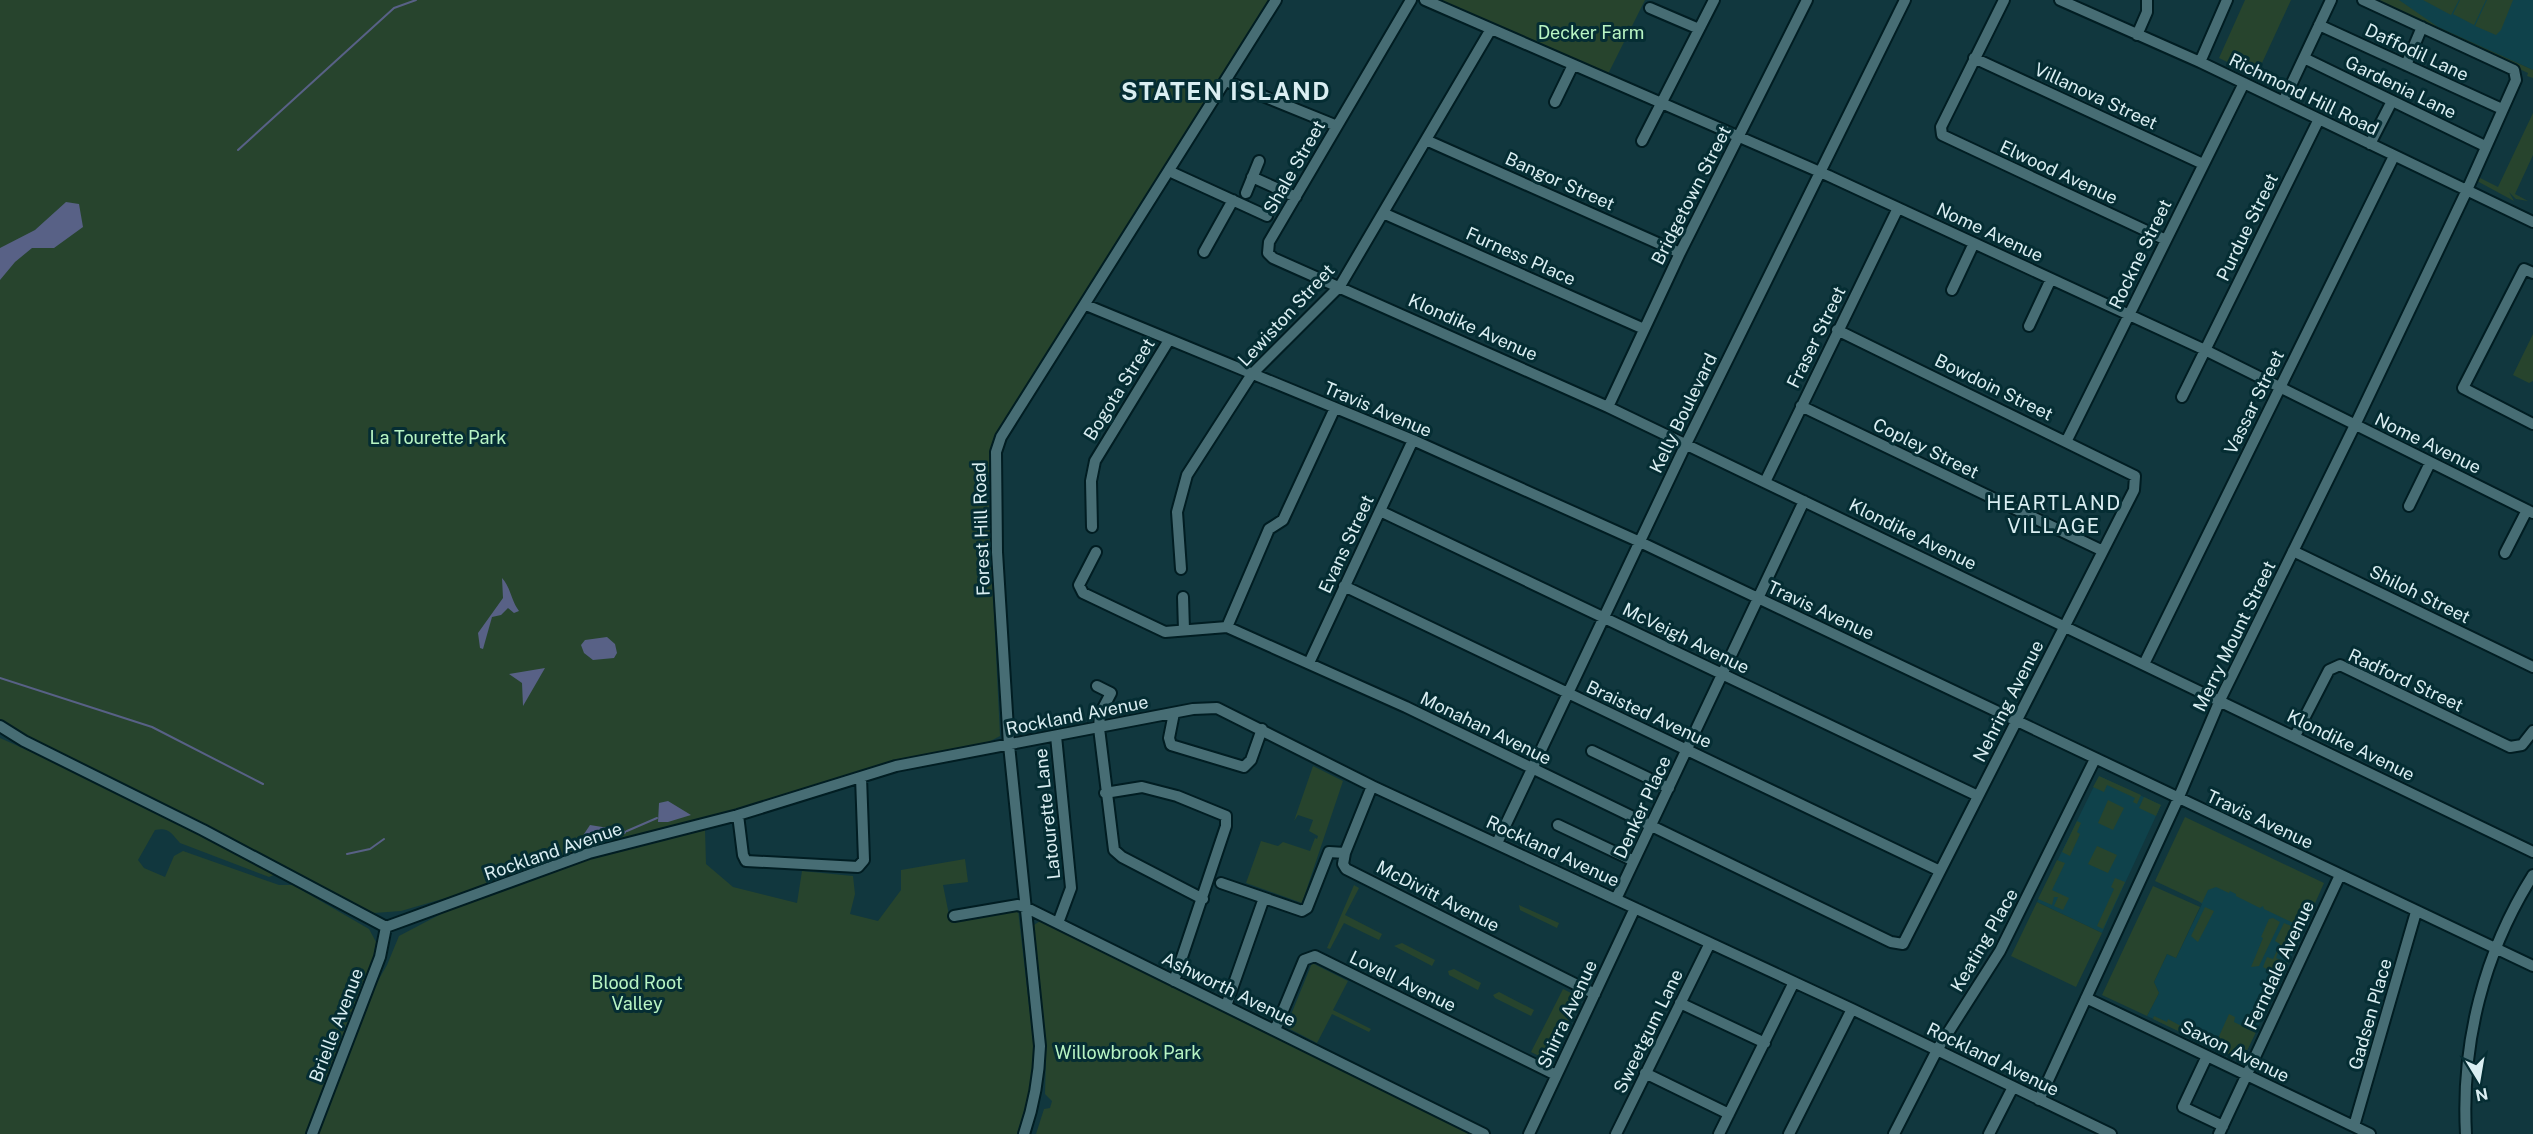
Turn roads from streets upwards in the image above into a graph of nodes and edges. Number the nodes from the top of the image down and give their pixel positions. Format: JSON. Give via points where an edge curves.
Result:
{"nodes":[{"id":1,"x":1276,"y":0,"type":"edge"},
{"id":2,"x":1412,"y":0,"type":"edge"},
{"id":3,"x":1425,"y":0,"type":"edge"},
{"id":4,"x":1714,"y":0,"type":"edge"},
{"id":5,"x":1807,"y":0,"type":"edge"},
{"id":6,"x":1905,"y":0,"type":"edge"},
{"id":7,"x":2004,"y":0,"type":"edge"},
{"id":8,"x":2060,"y":0,"type":"edge"},
{"id":9,"x":2147,"y":0,"type":"edge"},
{"id":10,"x":2227,"y":0,"type":"edge"},
{"id":11,"x":2331,"y":0,"type":"edge"},
{"id":12,"x":2363,"y":0,"type":"edge"},
{"id":13,"x":1650,"y":8,"type":"dead end"},
{"id":14,"x":2319,"y":25,"type":"junction"},
{"id":15,"x":2422,"y":27,"type":"junction"},
{"id":16,"x":1491,"y":29,"type":"junction"},
{"id":17,"x":1699,"y":29,"type":"junction"},
{"id":18,"x":2137,"y":35,"type":"junction"},
{"id":19,"x":1974,"y":58,"type":"junction"},
{"id":20,"x":2304,"y":58,"type":"junction"},
{"id":21,"x":2200,"y":62,"type":"junction"},
{"id":22,"x":1573,"y":65,"type":"junction"},
{"id":23,"x":2406,"y":65,"type":"junction"},
{"id":24,"x":1226,"y":81,"type":"junction"},
{"id":25,"x":2244,"y":83,"type":"junction"},
{"id":26,"x":2392,"y":101,"type":"junction"},
{"id":27,"x":1555,"y":102,"type":"dead end"},
{"id":28,"x":2283,"y":102,"type":"junction"},
{"id":29,"x":1661,"y":104,"type":"junction"},
{"id":30,"x":2502,"y":109,"type":"junction"},
{"id":31,"x":2319,"y":119,"type":"junction"},
{"id":32,"x":1337,"y":126,"type":"junction"},
{"id":33,"x":1739,"y":135,"type":"junction"},
{"id":34,"x":1426,"y":140,"type":"junction"},
{"id":35,"x":1642,"y":141,"type":"dead end"},
{"id":36,"x":2370,"y":144,"type":"junction"},
{"id":37,"x":2485,"y":146,"type":"junction"},
{"id":38,"x":2394,"y":156,"type":"junction"},
{"id":39,"x":1259,"y":161,"type":"dead end"},
{"id":40,"x":2203,"y":164,"type":"junction"},
{"id":41,"x":1819,"y":171,"type":"junction"},
{"id":42,"x":1171,"y":172,"type":"junction"},
{"id":43,"x":1252,"y":177,"type":"junction"},
{"id":44,"x":2467,"y":190,"type":"junction"},
{"id":45,"x":1246,"y":193,"type":"dead end"},
{"id":46,"x":1296,"y":197,"type":"junction"},
{"id":47,"x":1233,"y":200,"type":"junction"},
{"id":48,"x":1898,"y":208,"type":"junction"},
{"id":49,"x":1383,"y":213,"type":"junction"},
{"id":50,"x":1268,"y":216,"type":"dead end"},
{"id":51,"x":2533,"y":221,"type":"edge"},
{"id":52,"x":2166,"y":240,"type":"junction"},
{"id":53,"x":1974,"y":243,"type":"junction"},
{"id":54,"x":1204,"y":252,"type":"dead end"},
{"id":55,"x":1680,"y":253,"type":"junction"},
{"id":56,"x":1274,"y":258,"type":"joint"},
{"id":57,"x":2529,"y":271,"type":"edge"},
{"id":58,"x":2051,"y":279,"type":"junction"},
{"id":59,"x":1340,"y":286,"type":"junction"},
{"id":60,"x":1952,"y":290,"type":"dead end"},
{"id":61,"x":1086,"y":306,"type":"junction"},
{"id":62,"x":2129,"y":315,"type":"junction"},
{"id":63,"x":2029,"y":326,"type":"dead end"},
{"id":64,"x":1644,"y":329,"type":"junction"},
{"id":65,"x":1837,"y":330,"type":"junction"},
{"id":66,"x":1169,"y":340,"type":"junction"},
{"id":67,"x":2205,"y":350,"type":"junction"},
{"id":68,"x":1252,"y":374,"type":"junction"},
{"id":69,"x":2280,"y":388,"type":"junction"},
{"id":70,"x":2182,"y":397,"type":"dead end"},
{"id":71,"x":1801,"y":406,"type":"junction"},
{"id":72,"x":1608,"y":407,"type":"junction"},
{"id":73,"x":1335,"y":408,"type":"junction"},
{"id":74,"x":2533,"y":424,"type":"edge"},
{"id":75,"x":2355,"y":425,"type":"junction"},
{"id":76,"x":1413,"y":440,"type":"junction"},
{"id":77,"x":2067,"y":440,"type":"junction"},
{"id":78,"x":1686,"y":444,"type":"junction"},
{"id":79,"x":2430,"y":463,"type":"junction"},
{"id":80,"x":2135,"y":476,"type":"joint"},
{"id":81,"x":1765,"y":482,"type":"junction"},
{"id":82,"x":1804,"y":501,"type":"junction"},
{"id":83,"x":2409,"y":506,"type":"dead end"},
{"id":84,"x":1380,"y":511,"type":"junction"},
{"id":85,"x":2532,"y":512,"type":"edge"},
{"id":86,"x":1092,"y":527,"type":"dead end"},
{"id":87,"x":1640,"y":542,"type":"junction"},
{"id":88,"x":2103,"y":551,"type":"junction"},
{"id":89,"x":2293,"y":551,"type":"junction"},
{"id":90,"x":1096,"y":552,"type":"dead end"},
{"id":91,"x":2505,"y":553,"type":"dead end"},
{"id":92,"x":1181,"y":570,"type":"dead end"},
{"id":93,"x":1344,"y":586,"type":"junction"},
{"id":94,"x":1184,"y":597,"type":"dead end"},
{"id":95,"x":1758,"y":598,"type":"junction"},
{"id":96,"x":1604,"y":618,"type":"junction"},
{"id":97,"x":2065,"y":626,"type":"junction"},
{"id":98,"x":1227,"y":627,"type":"junction"},
{"id":99,"x":1184,"y":630,"type":"junction"},
{"id":100,"x":1309,"y":663,"type":"junction"},
{"id":101,"x":2144,"y":664,"type":"junction"},
{"id":102,"x":2533,"y":667,"type":"edge"},
{"id":103,"x":1722,"y":674,"type":"junction"},
{"id":104,"x":1097,"y":686,"type":"dead end"},
{"id":105,"x":1568,"y":694,"type":"junction"},
{"id":106,"x":2220,"y":700,"type":"junction"},
{"id":107,"x":1174,"y":713,"type":"junction"},
{"id":108,"x":2015,"y":721,"type":"junction"},
{"id":109,"x":0,"y":726,"type":"edge"},
{"id":110,"x":1099,"y":728,"type":"junction"},
{"id":111,"x":1262,"y":729,"type":"junction"},
{"id":112,"x":2533,"y":731,"type":"edge"},
{"id":113,"x":0,"y":734,"type":"edge"},
{"id":114,"x":1056,"y":735,"type":"junction"},
{"id":115,"x":2295,"y":736,"type":"junction"},
{"id":116,"x":24,"y":741,"type":"junction"},
{"id":117,"x":1009,"y":745,"type":"junction"},
{"id":118,"x":1687,"y":750,"type":"junction"},
{"id":119,"x":1592,"y":751,"type":"dead end"},
{"id":120,"x":2095,"y":759,"type":"junction"},
{"id":121,"x":1532,"y":769,"type":"junction"},
{"id":122,"x":861,"y":777,"type":"junction"},
{"id":123,"x":1372,"y":786,"type":"junction"},
{"id":124,"x":1669,"y":788,"type":"junction"},
{"id":125,"x":1105,"y":793,"type":"junction"},
{"id":126,"x":1978,"y":796,"type":"junction"},
{"id":127,"x":2178,"y":798,"type":"junction"},
{"id":128,"x":738,"y":815,"type":"junction"},
{"id":129,"x":1558,"y":825,"type":"dead end"},
{"id":130,"x":1651,"y":826,"type":"junction"},
{"id":131,"x":1497,"y":843,"type":"junction"},
{"id":132,"x":2533,"y":852,"type":"edge"},
{"id":133,"x":1345,"y":853,"type":"junction"},
{"id":134,"x":1634,"y":861,"type":"junction"},
{"id":135,"x":1940,"y":871,"type":"junction"},
{"id":136,"x":2533,"y":874,"type":"edge"},
{"id":137,"x":2340,"y":875,"type":"junction"},
{"id":138,"x":1221,"y":883,"type":"dead end"},
{"id":139,"x":1264,"y":898,"type":"junction"},
{"id":140,"x":1203,"y":899,"type":"junction"},
{"id":141,"x":1616,"y":899,"type":"junction"},
{"id":142,"x":1027,"y":908,"type":"junction"},
{"id":143,"x":1635,"y":908,"type":"junction"},
{"id":144,"x":2416,"y":912,"type":"junction"},
{"id":145,"x":954,"y":916,"type":"dead end"},
{"id":146,"x":1058,"y":923,"type":"junction"},
{"id":147,"x":386,"y":927,"type":"junction"},
{"id":148,"x":1907,"y":941,"type":"joint"},
{"id":149,"x":1710,"y":943,"type":"junction"},
{"id":150,"x":2494,"y":948,"type":"junction"},
{"id":151,"x":2533,"y":966,"type":"edge"},
{"id":152,"x":1174,"y":981,"type":"junction"},
{"id":153,"x":1794,"y":982,"type":"junction"},
{"id":154,"x":1595,"y":994,"type":"junction"},
{"id":155,"x":2086,"y":998,"type":"junction"},
{"id":156,"x":1680,"y":1003,"type":"junction"},
{"id":157,"x":1226,"y":1006,"type":"junction"},
{"id":158,"x":1852,"y":1009,"type":"junction"},
{"id":159,"x":1275,"y":1030,"type":"junction"},
{"id":160,"x":1765,"y":1043,"type":"junction"},
{"id":161,"x":1937,"y":1050,"type":"junction"},
{"id":162,"x":2207,"y":1056,"type":"junction"},
{"id":163,"x":1645,"y":1073,"type":"junction"},
{"id":164,"x":2247,"y":1074,"type":"junction"},
{"id":165,"x":1556,"y":1075,"type":"junction"},
{"id":166,"x":2013,"y":1087,"type":"junction"},
{"id":167,"x":2039,"y":1100,"type":"junction"},
{"id":168,"x":1729,"y":1114,"type":"junction"},
{"id":169,"x":2354,"y":1126,"type":"junction"},
{"id":170,"x":2221,"y":1130,"type":"edge"},
{"id":171,"x":312,"y":1134,"type":"edge"},
{"id":172,"x":1024,"y":1134,"type":"edge"},
{"id":173,"x":1484,"y":1134,"type":"edge"},
{"id":174,"x":1528,"y":1134,"type":"edge"},
{"id":175,"x":1616,"y":1134,"type":"edge"},
{"id":176,"x":1719,"y":1134,"type":"edge"},
{"id":177,"x":1789,"y":1134,"type":"edge"},
{"id":178,"x":1894,"y":1134,"type":"edge"},
{"id":179,"x":1989,"y":1134,"type":"edge"},
{"id":180,"x":2111,"y":1134,"type":"edge"},
{"id":181,"x":2370,"y":1134,"type":"edge"},
{"id":182,"x":2466,"y":1134,"type":"edge"}],
"edges":[{"from":1,"to":24,"type":"street","name":"Forest Hill Road"},
{"from":2,"to":32,"type":"street","name":"Shale Street"},
{"from":3,"to":16,"type":"street","name":"Nome Avenue"},
{"from":4,"to":17,"type":"street"},
{"from":5,"to":33,"type":"street","name":"Bridgetown Street"},
{"from":6,"to":41,"type":"street","name":"Kelly Boulevard"},
{"from":7,"to":19,"type":"street"},
{"from":8,"to":18,"type":"street","name":"Richmond Hill Road"},
{"from":9,"to":18,"type":"street","via":[[2147,12]]},
{"from":10,"to":21,"type":"street"},
{"from":11,"to":14,"type":"street"},
{"from":12,"to":15,"type":"street"},
{"from":13,"to":17,"type":"street"},
{"from":14,"to":20,"type":"street"},
{"from":14,"to":23,"type":"street","name":"Daffodil Lane"},
{"from":15,"to":23,"type":"street"},
{"from":15,"to":30,"type":"street","name":"Merry Mount Street","via":[[2514,70],[2516,80]]},
{"from":16,"to":22,"type":"street","name":"Nome Avenue"},
{"from":16,"to":34,"type":"street","name":"Lewiston Street"},
{"from":17,"to":29,"type":"street"},
{"from":18,"to":21,"type":"street","name":"Richmond Hill Road"},
{"from":19,"to":40,"type":"street","name":"Villanova Street"},
{"from":19,"to":52,"type":"street","name":"Elwood Avenue","via":[[1941,127],[1943,137]]},
{"from":20,"to":26,"type":"street","name":"Gardenia Lane"},
{"from":20,"to":28,"type":"street"},
{"from":21,"to":25,"type":"street","name":"Richmond Hill Road"},
{"from":22,"to":27,"type":"street"},
{"from":22,"to":29,"type":"street","name":"Nome Avenue"},
{"from":23,"to":30,"type":"street","name":"Daffodil Lane"},
{"from":24,"to":32,"type":"street"},
{"from":24,"to":42,"type":"street","name":"Forest Hill Road"},
{"from":25,"to":28,"type":"street","name":"Richmond Hill Road"},
{"from":25,"to":40,"type":"street","name":"Rockne Street"},
{"from":26,"to":36,"type":"street"},
{"from":26,"to":37,"type":"street","name":"Gardenia Lane"},
{"from":28,"to":31,"type":"street","name":"Richmond Hill Road"},
{"from":29,"to":33,"type":"street","name":"Nome Avenue"},
{"from":29,"to":35,"type":"street"},
{"from":30,"to":37,"type":"street","name":"Merry Mount Street"},
{"from":31,"to":36,"type":"street","name":"Richmond Hill Road"},
{"from":31,"to":67,"type":"street","name":"Purdue Street"},
{"from":32,"to":46,"type":"street","name":"Shale Street"},
{"from":33,"to":41,"type":"street","name":"Nome Avenue"},
{"from":33,"to":55,"type":"street","name":"Bridgetown Street"},
{"from":34,"to":49,"type":"street","name":"Lewiston Street"},
{"from":34,"to":55,"type":"street","name":"Bangor Street"},
{"from":36,"to":38,"type":"street","name":"Richmond Hill Road"},
{"from":37,"to":44,"type":"street","name":"Merry Mount Street"},
{"from":38,"to":44,"type":"street","name":"Richmond Hill Road"},
{"from":38,"to":69,"type":"street","name":"Vassar Street"},
{"from":39,"to":43,"type":"street"},
{"from":40,"to":52,"type":"street","name":"Rockne Street"},
{"from":41,"to":48,"type":"street","name":"Nome Avenue"},
{"from":41,"to":78,"type":"street","name":"Kelly Boulevard"},
{"from":42,"to":47,"type":"street"},
{"from":42,"to":61,"type":"street","name":"Forest Hill Road"},
{"from":43,"to":45,"type":"street"},
{"from":43,"to":46,"type":"street"},
{"from":44,"to":51,"type":"street","name":"Richmond Hill Road"},
{"from":44,"to":75,"type":"street","name":"Merry Mount Street"},
{"from":46,"to":56,"type":"street","name":"Shale Street","via":[[1269,242],[1268,253]]},
{"from":47,"to":50,"type":"street"},
{"from":47,"to":54,"type":"street"},
{"from":48,"to":53,"type":"street","name":"Nome Avenue"},
{"from":48,"to":65,"type":"street","name":"Fraser Street"},
{"from":49,"to":59,"type":"street","name":"Lewiston Street"},
{"from":49,"to":64,"type":"street","name":"Furness Place"},
{"from":52,"to":62,"type":"street","name":"Rockne Street"},
{"from":53,"to":58,"type":"street","name":"Nome Avenue"},
{"from":53,"to":60,"type":"street"},
{"from":55,"to":64,"type":"street","name":"Bridgetown Street"},
{"from":56,"to":59,"type":"street","name":"Klondike Avenue"},
{"from":57,"to":74,"type":"street","via":[[2463,388]]},
{"from":58,"to":62,"type":"street","name":"Nome Avenue"},
{"from":58,"to":63,"type":"street"},
{"from":59,"to":68,"type":"street","name":"Lewiston Street"},
{"from":59,"to":72,"type":"street","name":"Klondike Avenue"},
{"from":61,"to":66,"type":"street","name":"Travis Avenue"},
{"from":61,"to":117,"type":"street","name":"Forest Hill Road","via":[[1001,437],[996,452],[997,552]]},
{"from":62,"to":67,"type":"street","name":"Nome Avenue"},
{"from":62,"to":77,"type":"street","name":"Rockne Street"},
{"from":64,"to":72,"type":"street","name":"Bridgetown Street"},
{"from":65,"to":71,"type":"street","name":"Fraser Street"},
{"from":65,"to":77,"type":"street","name":"Bowdoin Street"},
{"from":66,"to":68,"type":"street","name":"Travis Avenue"},
{"from":66,"to":86,"type":"street","name":"Bogota Street","via":[[1095,461],[1091,482]]},
{"from":67,"to":69,"type":"street","name":"Nome Avenue"},
{"from":67,"to":70,"type":"street","name":"Purdue Street"},
{"from":68,"to":73,"type":"street","name":"Travis Avenue"},
{"from":68,"to":92,"type":"street","name":"Lewiston Street","via":[[1183,485],[1176,525]]},
{"from":69,"to":75,"type":"street","name":"Nome Avenue"},
{"from":69,"to":101,"type":"street","name":"Vassar Street"},
{"from":71,"to":81,"type":"street","name":"Fraser Street"},
{"from":71,"to":88,"type":"street","name":"Copley Street"},
{"from":72,"to":78,"type":"street","name":"Klondike Avenue"},
{"from":73,"to":76,"type":"street","name":"Travis Avenue"},
{"from":73,"to":98,"type":"street","via":[[1283,520],[1269,529]]},
{"from":75,"to":79,"type":"street","name":"Nome Avenue"},
{"from":75,"to":89,"type":"street","name":"Merry Mount Street"},
{"from":76,"to":84,"type":"street","name":"Evans Street"},
{"from":76,"to":87,"type":"street","name":"Travis Avenue"},
{"from":77,"to":80,"type":"street","name":"Bowdoin Street"},
{"from":78,"to":81,"type":"street","name":"Klondike Avenue"},
{"from":78,"to":87,"type":"street","name":"Kelly Boulevard"},
{"from":79,"to":83,"type":"street"},
{"from":79,"to":85,"type":"street","name":"Nome Avenue"},
{"from":80,"to":88,"type":"street","name":"Nehring Avenue","via":[[2134,490]]},
{"from":81,"to":82,"type":"street","name":"Klondike Avenue"},
{"from":82,"to":95,"type":"street","name":"Denker Place"},
{"from":82,"to":97,"type":"street","name":"Klondike Avenue"},
{"from":84,"to":93,"type":"street","name":"Evans Street"},
{"from":84,"to":96,"type":"street","name":"McVeigh Avenue"},
{"from":85,"to":91,"type":"street"},
{"from":87,"to":95,"type":"street","name":"Travis Avenue"},
{"from":87,"to":96,"type":"street","name":"Kelly Boulevard"},
{"from":88,"to":97,"type":"street","name":"Nehring Avenue"},
{"from":89,"to":102,"type":"street","name":"Shiloh Street"},
{"from":89,"to":106,"type":"street","name":"Merry Mount Street"},
{"from":90,"to":99,"type":"street","name":"Monahan Avenue","via":[[1079,585],[1083,593],[1165,632]]},
{"from":93,"to":100,"type":"street","name":"Evans Street"},
{"from":93,"to":105,"type":"street","name":"Braisted Avenue"},
{"from":94,"to":99,"type":"street"},
{"from":95,"to":103,"type":"street","name":"Denker Place"},
{"from":95,"to":108,"type":"street","name":"Travis Avenue"},
{"from":96,"to":103,"type":"street","name":"McVeigh Avenue"},
{"from":96,"to":105,"type":"street","name":"Kelly Boulevard"},
{"from":97,"to":101,"type":"street","name":"Klondike Avenue"},
{"from":97,"to":108,"type":"street","name":"Nehring Avenue"},
{"from":98,"to":99,"type":"street","name":"Monahan Avenue"},
{"from":98,"to":100,"type":"street","name":"Monahan Avenue"},
{"from":100,"to":121,"type":"street","name":"Monahan Avenue"},
{"from":101,"to":106,"type":"street","name":"Klondike Avenue"},
{"from":103,"to":118,"type":"street","name":"Denker Place"},
{"from":103,"to":126,"type":"street","name":"McVeigh Avenue"},
{"from":104,"to":110,"type":"street","via":[[1111,693],[1100,714]]},
{"from":105,"to":118,"type":"street","name":"Braisted Avenue"},
{"from":105,"to":121,"type":"street","name":"Kelly Boulevard"},
{"from":106,"to":115,"type":"street","name":"Klondike Avenue"},
{"from":106,"to":127,"type":"street","name":"Merry Mount Street"},
{"from":107,"to":110,"type":"street","name":"Rockland Avenue"},
{"from":107,"to":111,"type":"street","name":"Rockland Avenue","via":[[1217,708]]},
{"from":107,"to":111,"type":"street","via":[[1171,745],[1239,767],[1247,766],[1251,760]]},
{"from":108,"to":120,"type":"street","name":"Travis Avenue"},
{"from":108,"to":126,"type":"street","name":"Nehring Avenue"},
{"from":109,"to":116,"type":"street"},
{"from":110,"to":114,"type":"street","name":"Rockland Avenue"},
{"from":110,"to":125,"type":"street"},
{"from":111,"to":123,"type":"street","name":"Rockland Avenue"},
{"from":112,"to":115,"type":"street","name":"Radford Street","via":[[2522,746],[2510,747],[2340,665],[2329,670]]},
{"from":113,"to":116,"type":"street"},
{"from":114,"to":117,"type":"street","name":"Rockland Avenue"},
{"from":114,"to":146,"type":"street","name":"Latourette Lane","via":[[1071,888]]},
{"from":115,"to":132,"type":"street","name":"Klondike Avenue"},
{"from":116,"to":147,"type":"street"},
{"from":117,"to":122,"type":"street","name":"Rockland Avenue","via":[[896,766]]},
{"from":117,"to":142,"type":"street","name":"Forest Hill Road"},
{"from":118,"to":124,"type":"street","name":"Denker Place"},
{"from":118,"to":135,"type":"street","name":"Braisted Avenue"},
{"from":119,"to":124,"type":"street"},
{"from":120,"to":127,"type":"street","name":"Travis Avenue"},
{"from":120,"to":161,"type":"street","name":"Keating Place","via":[[2000,951]]},
{"from":121,"to":130,"type":"street","name":"Monahan Avenue"},
{"from":121,"to":131,"type":"street","name":"Kelly Boulevard"},
{"from":122,"to":128,"type":"street","name":"Rockland Avenue"},
{"from":122,"to":128,"type":"street","via":[[864,860],[858,867],[746,861]]},
{"from":123,"to":131,"type":"street","name":"Rockland Avenue"},
{"from":123,"to":133,"type":"street"},
{"from":124,"to":130,"type":"street","name":"Denker Place"},
{"from":125,"to":140,"type":"street","via":[[1112,844],[1118,854]]},
{"from":125,"to":140,"type":"street","via":[[1142,787],[1195,802],[1226,816]]},
{"from":126,"to":135,"type":"street","name":"Nehring Avenue"},
{"from":127,"to":137,"type":"street","name":"Travis Avenue"},
{"from":127,"to":155,"type":"street","name":"Merry Mount Street"},
{"from":128,"to":147,"type":"street","name":"Rockland Avenue","via":[[589,853]]},
{"from":129,"to":134,"type":"street"},
{"from":130,"to":134,"type":"street","name":"Denker Place"},
{"from":130,"to":148,"type":"street","name":"Monahan Avenue","via":[[1891,942],[1899,945]]},
{"from":131,"to":141,"type":"street","name":"Rockland Avenue"},
{"from":133,"to":139,"type":"street","via":[[1329,852],[1305,910]]},
{"from":133,"to":154,"type":"street","name":"McDivitt Avenue","via":[[1346,869]]},
{"from":134,"to":141,"type":"street","name":"Denker Place"},
{"from":135,"to":148,"type":"street","name":"Nehring Avenue"},
{"from":136,"to":150,"type":"street"},
{"from":137,"to":144,"type":"street","name":"Travis Avenue"},
{"from":137,"to":164,"type":"street","name":"Ferndale Avenue"},
{"from":138,"to":139,"type":"street"},
{"from":139,"to":157,"type":"street"},
{"from":140,"to":152,"type":"street"},
{"from":141,"to":143,"type":"street","name":"Rockland Avenue"},
{"from":142,"to":145,"type":"street","name":"Ashworth Avenue","via":[[1018,904]]},
{"from":142,"to":146,"type":"street","name":"Ashworth Avenue"},
{"from":142,"to":172,"type":"street","name":"Forest Hill Road","via":[[1039,1069]]},
{"from":143,"to":149,"type":"street","name":"Rockland Avenue"},
{"from":143,"to":154,"type":"street","name":"Shirra Avenue"},
{"from":144,"to":150,"type":"street","name":"Travis Avenue"},
{"from":144,"to":169,"type":"street","name":"Gadsen Place"},
{"from":146,"to":152,"type":"street","name":"Ashworth Avenue"},
{"from":147,"to":171,"type":"street","name":"Brielle Avenue","via":[[380,957]]},
{"from":149,"to":153,"type":"street","name":"Rockland Avenue"},
{"from":149,"to":156,"type":"street","name":"Sweetgum Lane"},
{"from":150,"to":151,"type":"street","name":"Travis Avenue"},
{"from":150,"to":182,"type":"street","via":[[2471,1038],[2465,1092]]},
{"from":152,"to":157,"type":"street","name":"Ashworth Avenue"},
{"from":153,"to":158,"type":"street","name":"Rockland Avenue"},
{"from":153,"to":160,"type":"street"},
{"from":154,"to":165,"type":"street","name":"Shirra Avenue"},
{"from":155,"to":162,"type":"street","name":"Saxon Avenue"},
{"from":155,"to":167,"type":"street","name":"Merry Mount Street"},
{"from":156,"to":160,"type":"street"},
{"from":156,"to":163,"type":"street","name":"Sweetgum Lane"},
{"from":157,"to":159,"type":"street","name":"Ashworth Avenue"},
{"from":158,"to":161,"type":"street","name":"Rockland Avenue"},
{"from":158,"to":177,"type":"street"},
{"from":159,"to":165,"type":"street","name":"Lovell Avenue","via":[[1304,960],[1315,956]]},
{"from":159,"to":173,"type":"street","name":"Ashworth Avenue"},
{"from":160,"to":168,"type":"street"},
{"from":161,"to":166,"type":"street","name":"Rockland Avenue"},
{"from":161,"to":178,"type":"street","name":"Keating Place"},
{"from":162,"to":164,"type":"street","name":"Saxon Avenue"},
{"from":162,"to":170,"type":"street","via":[[2183,1107]]},
{"from":163,"to":168,"type":"street"},
{"from":163,"to":175,"type":"street","name":"Sweetgum Lane"},
{"from":164,"to":169,"type":"street","name":"Saxon Avenue"},
{"from":164,"to":170,"type":"street","name":"Ferndale Avenue"},
{"from":165,"to":174,"type":"street","name":"Shirra Avenue"},
{"from":166,"to":167,"type":"street","name":"Rockland Avenue"},
{"from":166,"to":179,"type":"street"},
{"from":167,"to":180,"type":"street","name":"Rockland Avenue"},
{"from":168,"to":176,"type":"street"},
{"from":169,"to":181,"type":"street","name":"Saxon Avenue"}]}
